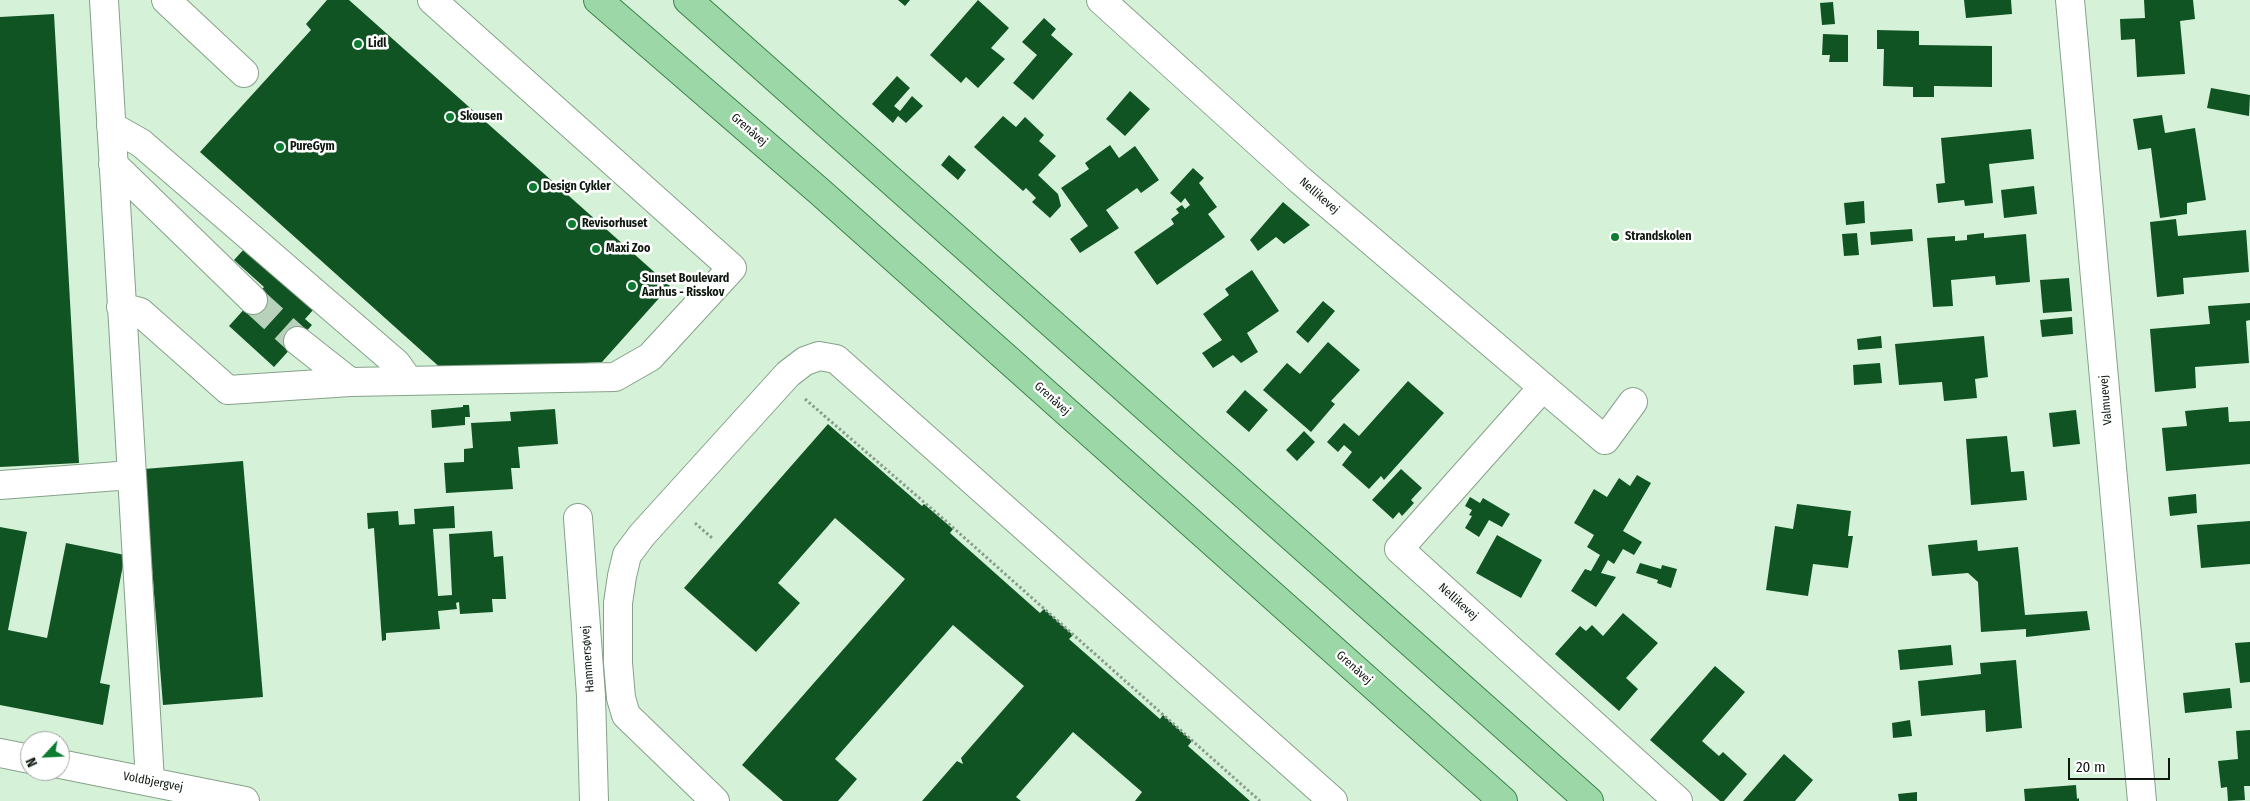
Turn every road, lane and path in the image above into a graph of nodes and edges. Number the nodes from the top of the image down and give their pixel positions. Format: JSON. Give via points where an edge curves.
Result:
{"nodes":[{"id":1,"x":104,"y":0,"type":"edge"},
{"id":2,"x":166,"y":0,"type":"edge"},
{"id":3,"x":432,"y":0,"type":"edge"},
{"id":4,"x":598,"y":0,"type":"edge"},
{"id":5,"x":688,"y":0,"type":"edge"},
{"id":6,"x":1101,"y":0,"type":"edge"},
{"id":7,"x":2070,"y":0,"type":"edge"},
{"id":8,"x":244,"y":73,"type":"dead end"},
{"id":9,"x":111,"y":126,"type":"junction"},
{"id":10,"x":113,"y":164,"type":"junction"},
{"id":11,"x":253,"y":300,"type":"tunnel mouth"},
{"id":12,"x":121,"y":307,"type":"junction"},
{"id":13,"x":298,"y":341,"type":"tunnel mouth"},
{"id":14,"x":783,"y":380,"type":"junction"},
{"id":15,"x":408,"y":381,"type":"junction"},
{"id":16,"x":350,"y":382,"type":"junction"},
{"id":17,"x":1542,"y":387,"type":"junction"},
{"id":18,"x":1633,"y":402,"type":"dead end"},
{"id":19,"x":131,"y":475,"type":"junction"},
{"id":20,"x":0,"y":484,"type":"edge"},
{"id":21,"x":578,"y":518,"type":"dead end"},
{"id":22,"x":0,"y":753,"type":"edge"},
{"id":23,"x":20,"y":757,"type":"edge"},
{"id":24,"x":70,"y":766,"type":"edge"},
{"id":25,"x":150,"y":781,"type":"junction"},
{"id":26,"x":245,"y":801,"type":"edge"},
{"id":27,"x":594,"y":801,"type":"edge"},
{"id":28,"x":715,"y":801,"type":"edge"},
{"id":29,"x":1260,"y":801,"type":"edge"},
{"id":30,"x":1333,"y":801,"type":"edge"},
{"id":31,"x":1503,"y":801,"type":"edge"},
{"id":32,"x":1589,"y":801,"type":"edge"},
{"id":33,"x":1678,"y":801,"type":"edge"},
{"id":34,"x":2142,"y":801,"type":"edge"}],
"edges":[{"from":1,"to":9,"type":"street"},
{"from":2,"to":8,"type":"street"},
{"from":3,"to":15,"type":"street","via":[[732,268],[650,357],[615,377]]},
{"from":4,"to":31,"type":"main road","name":"Grenåvej","via":[[826,197]]},
{"from":5,"to":32,"type":"main road"},
{"from":6,"to":17,"type":"street","name":"Nellikevej","via":[[1300,180]]},
{"from":7,"to":34,"type":"street","name":"Valmuevej"},
{"from":9,"to":10,"type":"street"},
{"from":9,"to":15,"type":"street","via":[[141,143],[396,363]]},
{"from":10,"to":11,"type":"street"},
{"from":10,"to":12,"type":"street"},
{"from":12,"to":16,"type":"street","via":[[140,312],[228,390]]},
{"from":12,"to":19,"type":"street"},
{"from":13,"to":16,"type":"street"},
{"from":14,"to":28,"type":"street","via":[[642,535],[627,555],[622,576],[618,603],[618,663],[626,715]]},
{"from":14,"to":29,"type":"path"},
{"from":14,"to":30,"type":"street","via":[[805,361],[819,356],[836,359]]},
{"from":15,"to":16,"type":"street"},
{"from":17,"to":18,"type":"street","name":"Nellikevej","via":[[1605,440]]},
{"from":17,"to":33,"type":"street","name":"Nellikevej","via":[[1399,549]]},
{"from":19,"to":20,"type":"street"},
{"from":19,"to":25,"type":"street"},
{"from":21,"to":27,"type":"street","name":"Hammersøvej"},
{"from":22,"to":23,"type":"street"},
{"from":24,"to":25,"type":"street","name":"Voldbjergvej"},
{"from":25,"to":26,"type":"street","name":"Voldbjergvej"}]}
